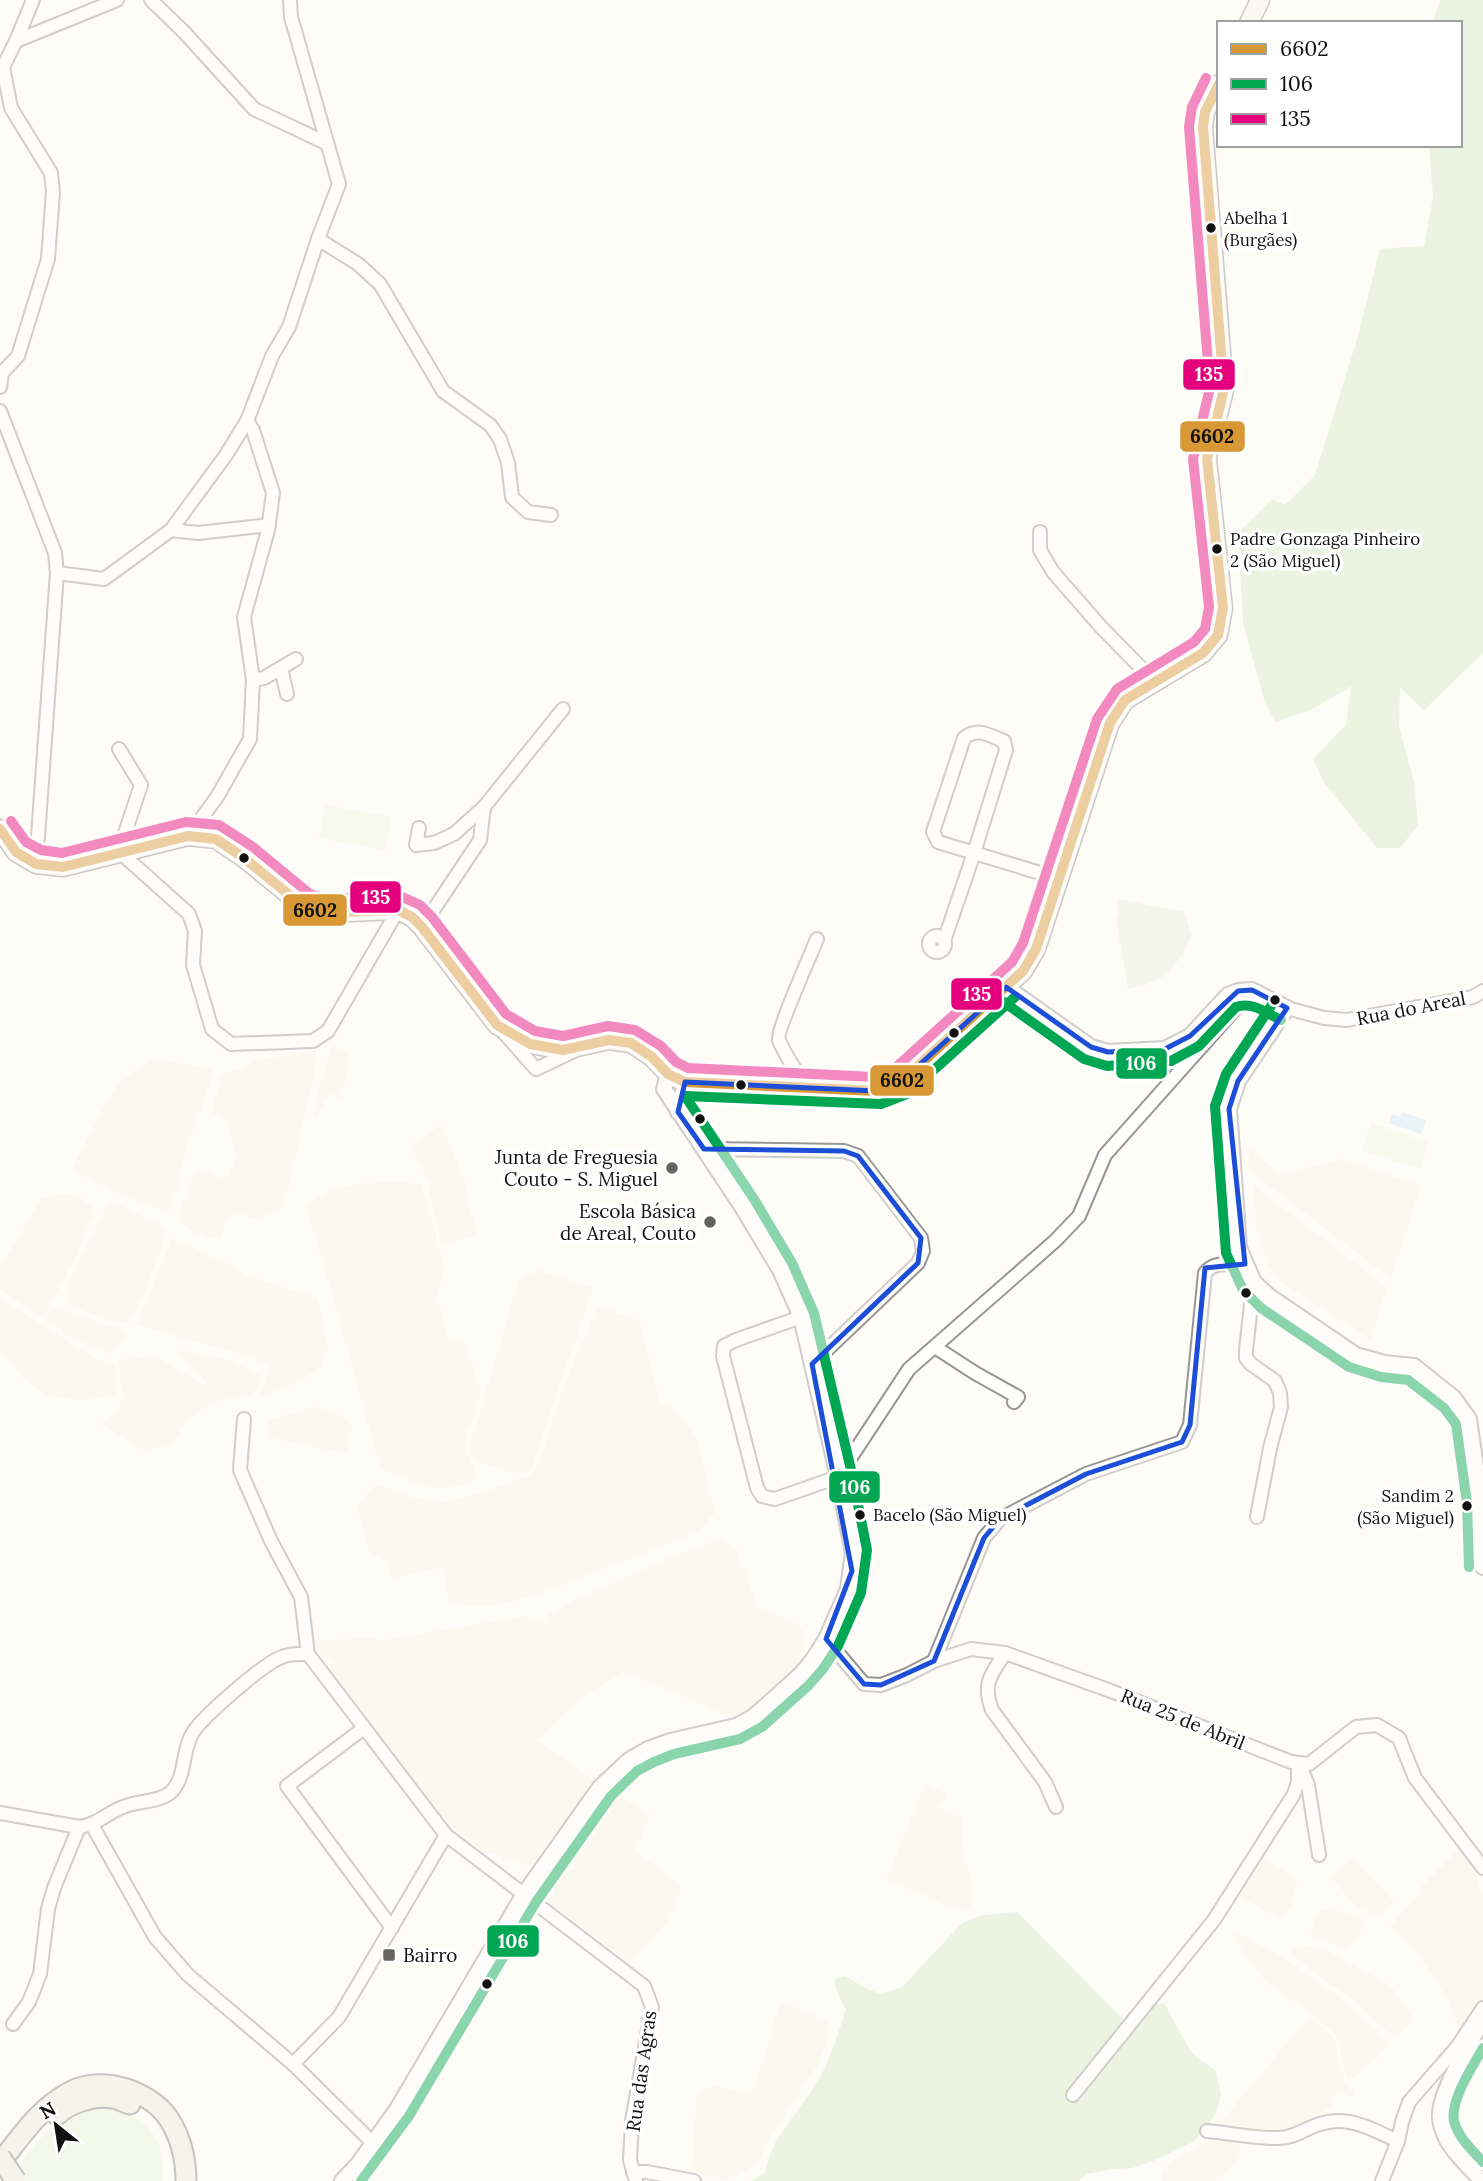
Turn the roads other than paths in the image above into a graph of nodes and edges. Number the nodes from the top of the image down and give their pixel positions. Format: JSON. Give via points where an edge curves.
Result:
{"nodes":[{"id":1,"x":33,"y":0,"type":"edge"},
{"id":2,"x":117,"y":0,"type":"edge"},
{"id":3,"x":151,"y":0,"type":"edge"},
{"id":4,"x":290,"y":0,"type":"edge"},
{"id":5,"x":1261,"y":0,"type":"edge"},
{"id":6,"x":1250,"y":21,"type":"edge"},
{"id":7,"x":16,"y":41,"type":"junction"},
{"id":8,"x":1,"y":67,"type":"edge"},
{"id":9,"x":1217,"y":88,"type":"edge"},
{"id":10,"x":326,"y":143,"type":"junction"},
{"id":11,"x":318,"y":239,"type":"junction"},
{"id":12,"x":0,"y":387,"type":"edge"},
{"id":13,"x":0,"y":411,"type":"edge"},
{"id":14,"x":247,"y":421,"type":"junction"},
{"id":15,"x":551,"y":515,"type":"dead end"},
{"id":16,"x":269,"y":525,"type":"junction"},
{"id":17,"x":170,"y":530,"type":"junction"},
{"id":18,"x":1040,"y":532,"type":"dead end"},
{"id":19,"x":57,"y":573,"type":"junction"},
{"id":20,"x":296,"y":659,"type":"dead end"},
{"id":21,"x":281,"y":668,"type":"junction"},
{"id":22,"x":253,"y":680,"type":"junction"},
{"id":23,"x":1155,"y":682,"type":"junction"},
{"id":24,"x":288,"y":694,"type":"dead end"},
{"id":25,"x":563,"y":709,"type":"dead end"},
{"id":26,"x":119,"y":749,"type":"dead end"},
{"id":27,"x":484,"y":807,"type":"junction"},
{"id":28,"x":419,"y":828,"type":"dead end"},
{"id":29,"x":0,"y":829,"type":"edge"},
{"id":30,"x":199,"y":836,"type":"junction"},
{"id":31,"x":974,"y":853,"type":"junction"},
{"id":32,"x":122,"y":854,"type":"junction"},
{"id":33,"x":36,"y":864,"type":"junction"},
{"id":34,"x":1060,"y":879,"type":"junction"},
{"id":35,"x":398,"y":910,"type":"junction"},
{"id":36,"x":422,"y":928,"type":"junction"},
{"id":37,"x":817,"y":939,"type":"dead end"},
{"id":38,"x":944,"y":941,"type":"dead end"},
{"id":39,"x":1006,"y":987,"type":"junction"},
{"id":40,"x":1252,"y":990,"type":"junction"},
{"id":41,"x":1483,"y":991,"type":"edge"},
{"id":42,"x":1287,"y":1007,"type":"junction"},
{"id":43,"x":668,"y":1074,"type":"junction"},
{"id":44,"x":685,"y":1082,"type":"junction"},
{"id":45,"x":806,"y":1088,"type":"junction"},
{"id":46,"x":678,"y":1112,"type":"junction"},
{"id":47,"x":704,"y":1149,"type":"junction"},
{"id":48,"x":1245,"y":1264,"type":"junction"},
{"id":49,"x":1260,"y":1288,"type":"junction"},
{"id":50,"x":801,"y":1317,"type":"junction"},
{"id":51,"x":935,"y":1347,"type":"junction"},
{"id":52,"x":812,"y":1364,"type":"junction"},
{"id":53,"x":1014,"y":1402,"type":"dead end"},
{"id":54,"x":244,"y":1419,"type":"dead end"},
{"id":55,"x":838,"y":1477,"type":"junction"},
{"id":56,"x":1482,"y":1501,"type":"edge"},
{"id":57,"x":1257,"y":1517,"type":"dead end"},
{"id":58,"x":1483,"y":1567,"type":"edge"},
{"id":59,"x":826,"y":1639,"type":"junction"},
{"id":60,"x":1005,"y":1653,"type":"junction"},
{"id":61,"x":308,"y":1654,"type":"junction"},
{"id":62,"x":934,"y":1661,"type":"junction"},
{"id":63,"x":365,"y":1728,"type":"junction"},
{"id":64,"x":1298,"y":1763,"type":"junction"},
{"id":65,"x":1056,"y":1807,"type":"dead end"},
{"id":66,"x":0,"y":1813,"type":"edge"},
{"id":67,"x":85,"y":1826,"type":"junction"},
{"id":68,"x":446,"y":1835,"type":"junction"},
{"id":69,"x":1319,"y":1855,"type":"dead end"},
{"id":70,"x":1483,"y":1868,"type":"edge"},
{"id":71,"x":524,"y":1894,"type":"junction"},
{"id":72,"x":392,"y":1928,"type":"junction"},
{"id":73,"x":1483,"y":2008,"type":"edge"},
{"id":74,"x":1483,"y":2020,"type":"edge"},
{"id":75,"x":13,"y":2024,"type":"dead end"},
{"id":76,"x":293,"y":2064,"type":"junction"},
{"id":77,"x":1073,"y":2095,"type":"dead end"},
{"id":78,"x":1207,"y":2131,"type":"dead end"},
{"id":79,"x":1398,"y":2141,"type":"junction"},
{"id":80,"x":373,"y":2143,"type":"junction"},
{"id":81,"x":0,"y":2157,"type":"edge"},
{"id":82,"x":0,"y":2163,"type":"edge"},
{"id":83,"x":634,"y":2176,"type":"edge"},
{"id":84,"x":1,"y":2179,"type":"edge"},
{"id":85,"x":16,"y":2181,"type":"edge"},
{"id":86,"x":173,"y":2181,"type":"edge"},
{"id":87,"x":186,"y":2181,"type":"edge"},
{"id":88,"x":342,"y":2181,"type":"edge"},
{"id":89,"x":694,"y":2181,"type":"edge"},
{"id":90,"x":1382,"y":2181,"type":"edge"},
{"id":91,"x":1482,"y":2181,"type":"edge"}],
"edges":[{"from":1,"to":7,"type":"street"},
{"from":2,"to":7,"type":"street"},
{"from":3,"to":10,"type":"street","via":[[254,108]]},
{"from":4,"to":10,"type":"street","via":[[290,17]]},
{"from":5,"to":6,"type":"main road"},
{"from":7,"to":8,"type":"street"},
{"from":8,"to":12,"type":"street","via":[[11,108],[51,173],[53,192],[48,259],[18,356],[2,373]]},
{"from":9,"to":23,"type":"main road","via":[[1203,127],[1224,389],[1207,459],[1223,608],[1218,635],[1203,653]]},
{"from":10,"to":11,"type":"street","via":[[339,184]]},
{"from":11,"to":14,"type":"street","via":[[289,327],[272,356]]},
{"from":11,"to":15,"type":"street","via":[[380,284],[443,391],[490,425],[500,439],[512,497],[528,512]]},
{"from":13,"to":19,"type":"street","via":[[55,553]]},
{"from":14,"to":16,"type":"street","via":[[273,493]]},
{"from":14,"to":17,"type":"street"},
{"from":16,"to":17,"type":"street","via":[[198,533]]},
{"from":16,"to":22,"type":"street","via":[[244,617]]},
{"from":17,"to":19,"type":"street","via":[[104,579]]},
{"from":18,"to":23,"type":"street","via":[[1040,550],[1053,572]]},
{"from":19,"to":33,"type":"street"},
{"from":20,"to":21,"type":"street"},
{"from":21,"to":22,"type":"street"},
{"from":21,"to":24,"type":"street"},
{"from":22,"to":30,"type":"street","via":[[250,739],[201,818]]},
{"from":23,"to":34,"type":"main road","via":[[1125,700],[1110,723]]},
{"from":25,"to":27,"type":"street"},
{"from":26,"to":32,"type":"street","via":[[141,785]]},
{"from":27,"to":28,"type":"street","via":[[454,834],[434,843],[416,845]]},
{"from":27,"to":36,"type":"street","via":[[480,840]]},
{"from":29,"to":33,"type":"main road","via":[[16,852]]},
{"from":30,"to":32,"type":"main road"},
{"from":30,"to":35,"type":"main road","via":[[228,845],[303,906],[324,913]]},
{"from":31,"to":31,"type":"street","via":[[938,842],[933,832],[964,738],[979,731],[1004,741],[1006,748]]},
{"from":31,"to":34,"type":"street"},
{"from":31,"to":38,"type":"street"},
{"from":32,"to":33,"type":"main road","via":[[63,867]]},
{"from":32,"to":35,"type":"street","via":[[190,914],[195,931],[193,965],[212,1030],[232,1044],[313,1041],[328,1031]]},
{"from":34,"to":39,"type":"main road","via":[[1036,949]]},
{"from":35,"to":36,"type":"main road"},
{"from":36,"to":43,"type":"main road","via":[[497,1025],[530,1044],[563,1050],[609,1040],[631,1043]]},
{"from":37,"to":45,"type":"street","via":[[778,1038]]},
{"from":39,"to":40,"type":"street","via":[[1091,1047],[1108,1052],[1165,1049],[1190,1036],[1228,995]]},
{"from":39,"to":45,"type":"main road","via":[[899,1083],[876,1091]]},
{"from":40,"to":42,"type":"street","name":"Rua do Areal"},
{"from":40,"to":51,"type":"street","via":[[1105,1155],[1079,1216]]},
{"from":41,"to":42,"type":"street","name":"Rua do Areal","via":[[1473,997],[1347,1020]]},
{"from":42,"to":48,"type":"street","via":[[1238,1081],[1229,1109],[1239,1248]]},
{"from":43,"to":44,"type":"main road"},
{"from":43,"to":46,"type":"street","via":[[664,1089]]},
{"from":44,"to":45,"type":"main road"},
{"from":44,"to":46,"type":"street"},
{"from":46,"to":47,"type":"street"},
{"from":47,"to":50,"type":"street","via":[[780,1270]]},
{"from":47,"to":52,"type":"street","via":[[844,1151],[858,1156],[921,1238],[923,1251],[918,1263]]},
{"from":48,"to":49,"type":"street"},
{"from":48,"to":62,"type":"street","via":[[1218,1264],[1205,1273],[1191,1425],[1182,1442],[1086,1474],[1000,1519],[984,1538]]},
{"from":49,"to":56,"type":"street","via":[[1356,1354],[1414,1366],[1454,1398],[1469,1419]]},
{"from":49,"to":57,"type":"street","via":[[1252,1296],[1247,1358],[1275,1381],[1281,1407]]},
{"from":50,"to":52,"type":"street"},
{"from":50,"to":55,"type":"street","via":[[736,1340],[724,1346],[723,1356],[762,1496],[775,1499]]},
{"from":51,"to":53,"type":"street","via":[[1018,1397]]},
{"from":51,"to":55,"type":"street","via":[[909,1369]]},
{"from":52,"to":55,"type":"street"},
{"from":54,"to":61,"type":"street","via":[[240,1470],[301,1597]]},
{"from":55,"to":59,"type":"street","via":[[853,1562],[848,1588]]},
{"from":56,"to":58,"type":"street"},
{"from":59,"to":62,"type":"street","name":"Rua 25 de Abril","via":[[864,1684],[881,1685]]},
{"from":59,"to":71,"type":"street","via":[[799,1676],[754,1717],[736,1726],[670,1741],[629,1760],[600,1787]]},
{"from":60,"to":62,"type":"street","name":"Rua 25 de Abril","via":[[971,1650]]},
{"from":60,"to":64,"type":"street","name":"Rua 25 de Abril"},
{"from":60,"to":65,"type":"street","via":[[987,1684],[987,1696],[992,1710],[1045,1782]]},
{"from":61,"to":63,"type":"street","name":"Rua das Agras"},
{"from":61,"to":67,"type":"street","via":[[271,1662],[197,1726],[172,1792],[124,1806]]},
{"from":63,"to":68,"type":"street","name":"Rua das Agras"},
{"from":63,"to":72,"type":"street","via":[[287,1786]]},
{"from":64,"to":69,"type":"street","via":[[1308,1785]]},
{"from":64,"to":70,"type":"street","via":[[1310,1764],[1356,1727],[1377,1725],[1399,1738],[1415,1778]]},
{"from":64,"to":77,"type":"street","via":[[1294,1794],[1214,1920]]},
{"from":66,"to":67,"type":"street"},
{"from":67,"to":75,"type":"street","via":[[54,1888],[40,1974],[30,2002]]},
{"from":67,"to":76,"type":"street","via":[[156,1937],[188,1975]]},
{"from":68,"to":71,"type":"street","name":"Rua das Agras"},
{"from":68,"to":72,"type":"street"},
{"from":71,"to":80,"type":"street"},
{"from":71,"to":83,"type":"street","name":"Rua das Agras","via":[[644,1986],[652,2007],[632,2121]]},
{"from":72,"to":76,"type":"street","via":[[339,2017]]},
{"from":73,"to":79,"type":"street","via":[[1409,2102]]},
{"from":74,"to":91,"type":"street","via":[[1454,2074],[1440,2117],[1445,2137]]},
{"from":76,"to":80,"type":"street"},
{"from":78,"to":79,"type":"street","via":[[1280,2138],[1345,2120]]},
{"from":79,"to":90,"type":"street"},
{"from":80,"to":88,"type":"street"},
{"from":81,"to":85,"type":"main road","bridge":true},
{"from":82,"to":87,"type":"main road","via":[[50,2103],[75,2089],[98,2084],[124,2088],[147,2099],[167,2117],[186,2161]]},
{"from":83,"to":89,"type":"street","via":[[647,2172]]},
{"from":84,"to":86,"type":"main road","via":[[30,2141],[64,2108],[111,2097],[137,2106],[155,2121],[169,2146]]}]}
